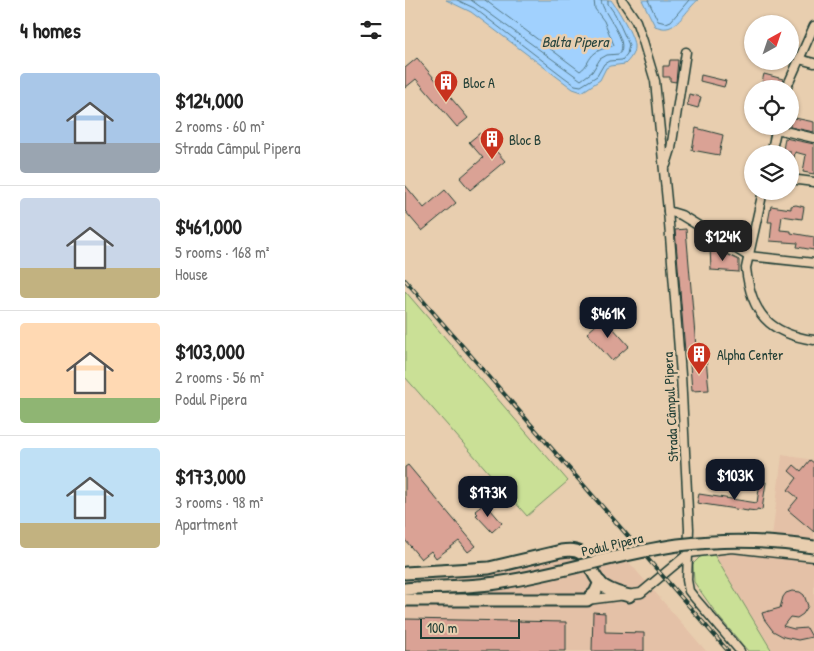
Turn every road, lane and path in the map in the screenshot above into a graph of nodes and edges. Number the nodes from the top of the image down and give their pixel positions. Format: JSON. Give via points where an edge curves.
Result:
{"nodes":[{"id":1,"x":622,"y":0,"type":"edge"},
{"id":2,"x":814,"y":26,"type":"edge"},
{"id":3,"x":686,"y":52,"type":"dead end"},
{"id":4,"x":799,"y":59,"type":"joint"},
{"id":5,"x":814,"y":63,"type":"edge"},
{"id":6,"x":799,"y":134,"type":"edge"},
{"id":7,"x":814,"y":138,"type":"edge"},
{"id":8,"x":664,"y":170,"type":"junction"},
{"id":9,"x":799,"y":180,"type":"edge"},
{"id":10,"x":814,"y":182,"type":"edge"},
{"id":11,"x":761,"y":200,"type":"edge"},
{"id":12,"x":668,"y":211,"type":"junction"},
{"id":13,"x":748,"y":256,"type":"junction"},
{"id":14,"x":814,"y":263,"type":"edge"},
{"id":15,"x":814,"y":340,"type":"edge"},
{"id":16,"x":814,"y":546,"type":"edge"},
{"id":17,"x":689,"y":553,"type":"junction"},
{"id":18,"x":814,"y":557,"type":"edge"},
{"id":19,"x":405,"y":573,"type":"edge"},
{"id":20,"x":600,"y":582,"type":"junction"},
{"id":21,"x":409,"y":588,"type":"edge"},
{"id":22,"x":629,"y":596,"type":"junction"},
{"id":23,"x":405,"y":600,"type":"edge"},
{"id":24,"x":587,"y":600,"type":"junction"},
{"id":25,"x":740,"y":651,"type":"edge"}],
"edges":[{"from":1,"to":8,"type":"street","name":"Strada Câmpul Pipera","via":[[636,21],[653,71]]},
{"from":2,"to":4,"type":"street"},
{"from":3,"to":8,"type":"street","via":[[671,150]]},
{"from":4,"to":5,"type":"street"},
{"from":6,"to":7,"type":"street"},
{"from":8,"to":12,"type":"street","name":"Strada Câmpul Pipera"},
{"from":9,"to":10,"type":"street"},
{"from":11,"to":13,"type":"street"},
{"from":12,"to":13,"type":"street","via":[[681,215]]},
{"from":12,"to":17,"type":"street","name":"Strada Câmpul Pipera","via":[[681,374]]},
{"from":13,"to":14,"type":"street"},
{"from":13,"to":15,"type":"street","via":[[748,281],[758,311],[766,321],[786,334]]},
{"from":16,"to":21,"type":"main road","name":"Podul Pipera","bridge":true,"via":[[755,540],[699,542],[502,582]]},
{"from":17,"to":18,"type":"street","via":[[732,548]]},
{"from":17,"to":22,"type":"street","via":[[646,590]]},
{"from":17,"to":25,"type":"street","name":"Strada Câmpul Pipera","via":[[689,591]]},
{"from":19,"to":20,"type":"main road","via":[[489,568],[571,550],[585,555]]},
{"from":20,"to":22,"type":"main road"},
{"from":20,"to":24,"type":"main road"},
{"from":22,"to":24,"type":"street"},
{"from":23,"to":24,"type":"main road"}]}
